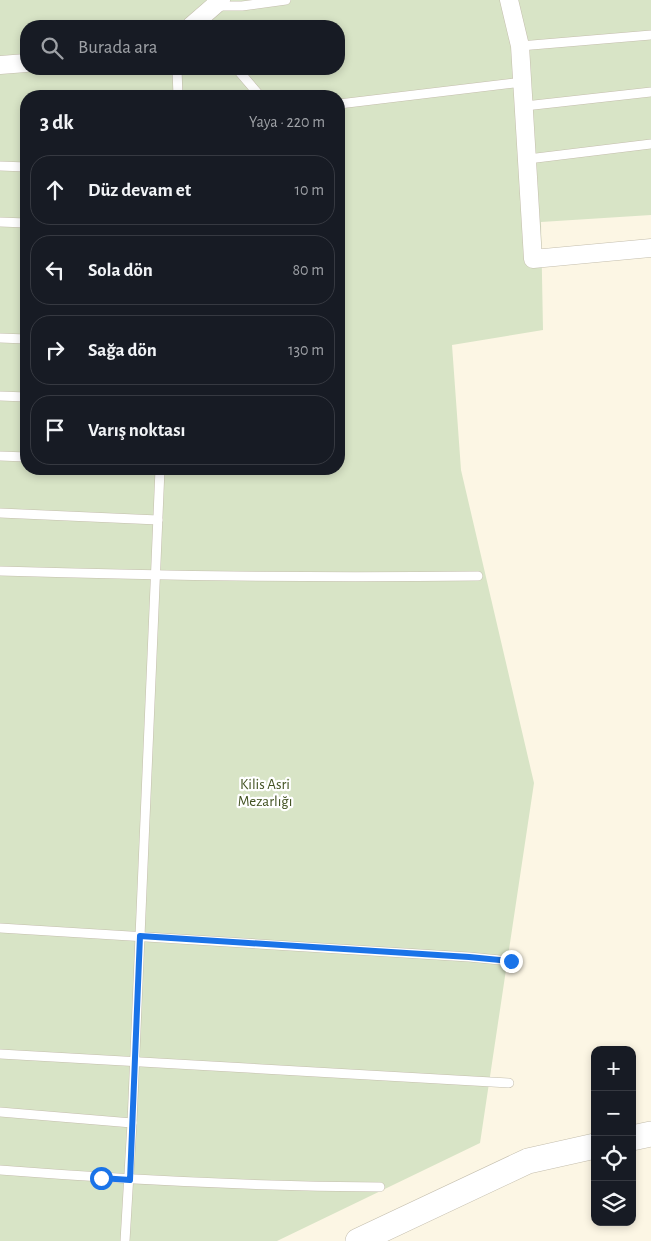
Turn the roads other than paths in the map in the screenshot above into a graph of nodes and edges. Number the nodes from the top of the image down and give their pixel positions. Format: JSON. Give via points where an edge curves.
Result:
{"nodes":[{"id":1,"x":286,"y":0,"type":"edge"},
{"id":2,"x":509,"y":0,"type":"edge"},
{"id":3,"x":217,"y":3,"type":"edge"},
{"id":4,"x":199,"y":20,"type":"edge"},
{"id":5,"x":651,"y":35,"type":"edge"},
{"id":6,"x":520,"y":46,"type":"junction"},
{"id":7,"x":20,"y":63,"type":"edge"},
{"id":8,"x":0,"y":65,"type":"edge"},
{"id":9,"x":178,"y":75,"type":"edge"},
{"id":10,"x":242,"y":75,"type":"edge"},
{"id":11,"x":523,"y":82,"type":"junction"},
{"id":12,"x":178,"y":90,"type":"edge"},
{"id":13,"x":255,"y":90,"type":"edge"},
{"id":14,"x":651,"y":92,"type":"edge"},
{"id":15,"x":345,"y":103,"type":"edge"},
{"id":16,"x":524,"y":106,"type":"junction"},
{"id":17,"x":651,"y":144,"type":"edge"},
{"id":18,"x":528,"y":159,"type":"junction"},
{"id":19,"x":0,"y":166,"type":"edge"},
{"id":20,"x":20,"y":167,"type":"edge"},
{"id":21,"x":0,"y":222,"type":"edge"},
{"id":22,"x":20,"y":223,"type":"edge"},
{"id":23,"x":651,"y":248,"type":"edge"},
{"id":24,"x":0,"y":338,"type":"edge"},
{"id":25,"x":20,"y":339,"type":"edge"},
{"id":26,"x":0,"y":396,"type":"edge"},
{"id":27,"x":20,"y":397,"type":"edge"},
{"id":28,"x":0,"y":456,"type":"edge"},
{"id":29,"x":20,"y":457,"type":"edge"},
{"id":30,"x":160,"y":475,"type":"edge"},
{"id":31,"x":0,"y":514,"type":"edge"},
{"id":32,"x":158,"y":520,"type":"junction"},
{"id":33,"x":0,"y":571,"type":"edge"},
{"id":34,"x":155,"y":576,"type":"junction"},
{"id":35,"x":478,"y":576,"type":"dead end"},
{"id":36,"x":0,"y":928,"type":"edge"},
{"id":37,"x":140,"y":936,"type":"junction"},
{"id":38,"x":511,"y":961,"type":"dead end"},
{"id":39,"x":0,"y":1054,"type":"edge"},
{"id":40,"x":135,"y":1062,"type":"junction"},
{"id":41,"x":509,"y":1083,"type":"dead end"},
{"id":42,"x":0,"y":1112,"type":"edge"},
{"id":43,"x":132,"y":1123,"type":"junction"},
{"id":44,"x":651,"y":1134,"type":"edge"},
{"id":45,"x":636,"y":1137,"type":"edge"},
{"id":46,"x":591,"y":1147,"type":"edge"},
{"id":47,"x":0,"y":1170,"type":"edge"},
{"id":48,"x":130,"y":1180,"type":"junction"},
{"id":49,"x":380,"y":1187,"type":"dead end"},
{"id":50,"x":125,"y":1241,"type":"edge"},
{"id":51,"x":358,"y":1241,"type":"edge"}],
"edges":[{"from":1,"to":3,"type":"lane","via":[[242,6]]},
{"from":2,"to":6,"type":"street"},
{"from":3,"to":4,"type":"street"},
{"from":5,"to":6,"type":"lane"},
{"from":6,"to":11,"type":"street"},
{"from":7,"to":8,"type":"street"},
{"from":9,"to":12,"type":"lane"},
{"from":10,"to":13,"type":"lane"},
{"from":11,"to":15,"type":"lane"},
{"from":11,"to":16,"type":"street"},
{"from":14,"to":16,"type":"lane"},
{"from":16,"to":18,"type":"street"},
{"from":17,"to":18,"type":"lane"},
{"from":18,"to":23,"type":"street","via":[[533,259]]},
{"from":19,"to":20,"type":"lane"},
{"from":21,"to":22,"type":"lane"},
{"from":24,"to":25,"type":"lane"},
{"from":26,"to":27,"type":"lane"},
{"from":28,"to":29,"type":"lane"},
{"from":30,"to":32,"type":"lane"},
{"from":31,"to":32,"type":"lane"},
{"from":32,"to":34,"type":"lane"},
{"from":33,"to":34,"type":"lane"},
{"from":34,"to":35,"type":"lane"},
{"from":34,"to":37,"type":"lane"},
{"from":36,"to":37,"type":"lane"},
{"from":37,"to":38,"type":"lane"},
{"from":37,"to":40,"type":"lane"},
{"from":39,"to":40,"type":"lane"},
{"from":40,"to":41,"type":"lane"},
{"from":40,"to":43,"type":"lane"},
{"from":42,"to":43,"type":"lane"},
{"from":43,"to":48,"type":"lane"},
{"from":44,"to":45,"type":"street"},
{"from":46,"to":51,"type":"street","via":[[528,1161]]},
{"from":47,"to":48,"type":"lane"},
{"from":48,"to":49,"type":"lane","via":[[275,1187]]},
{"from":48,"to":50,"type":"lane"}]}
